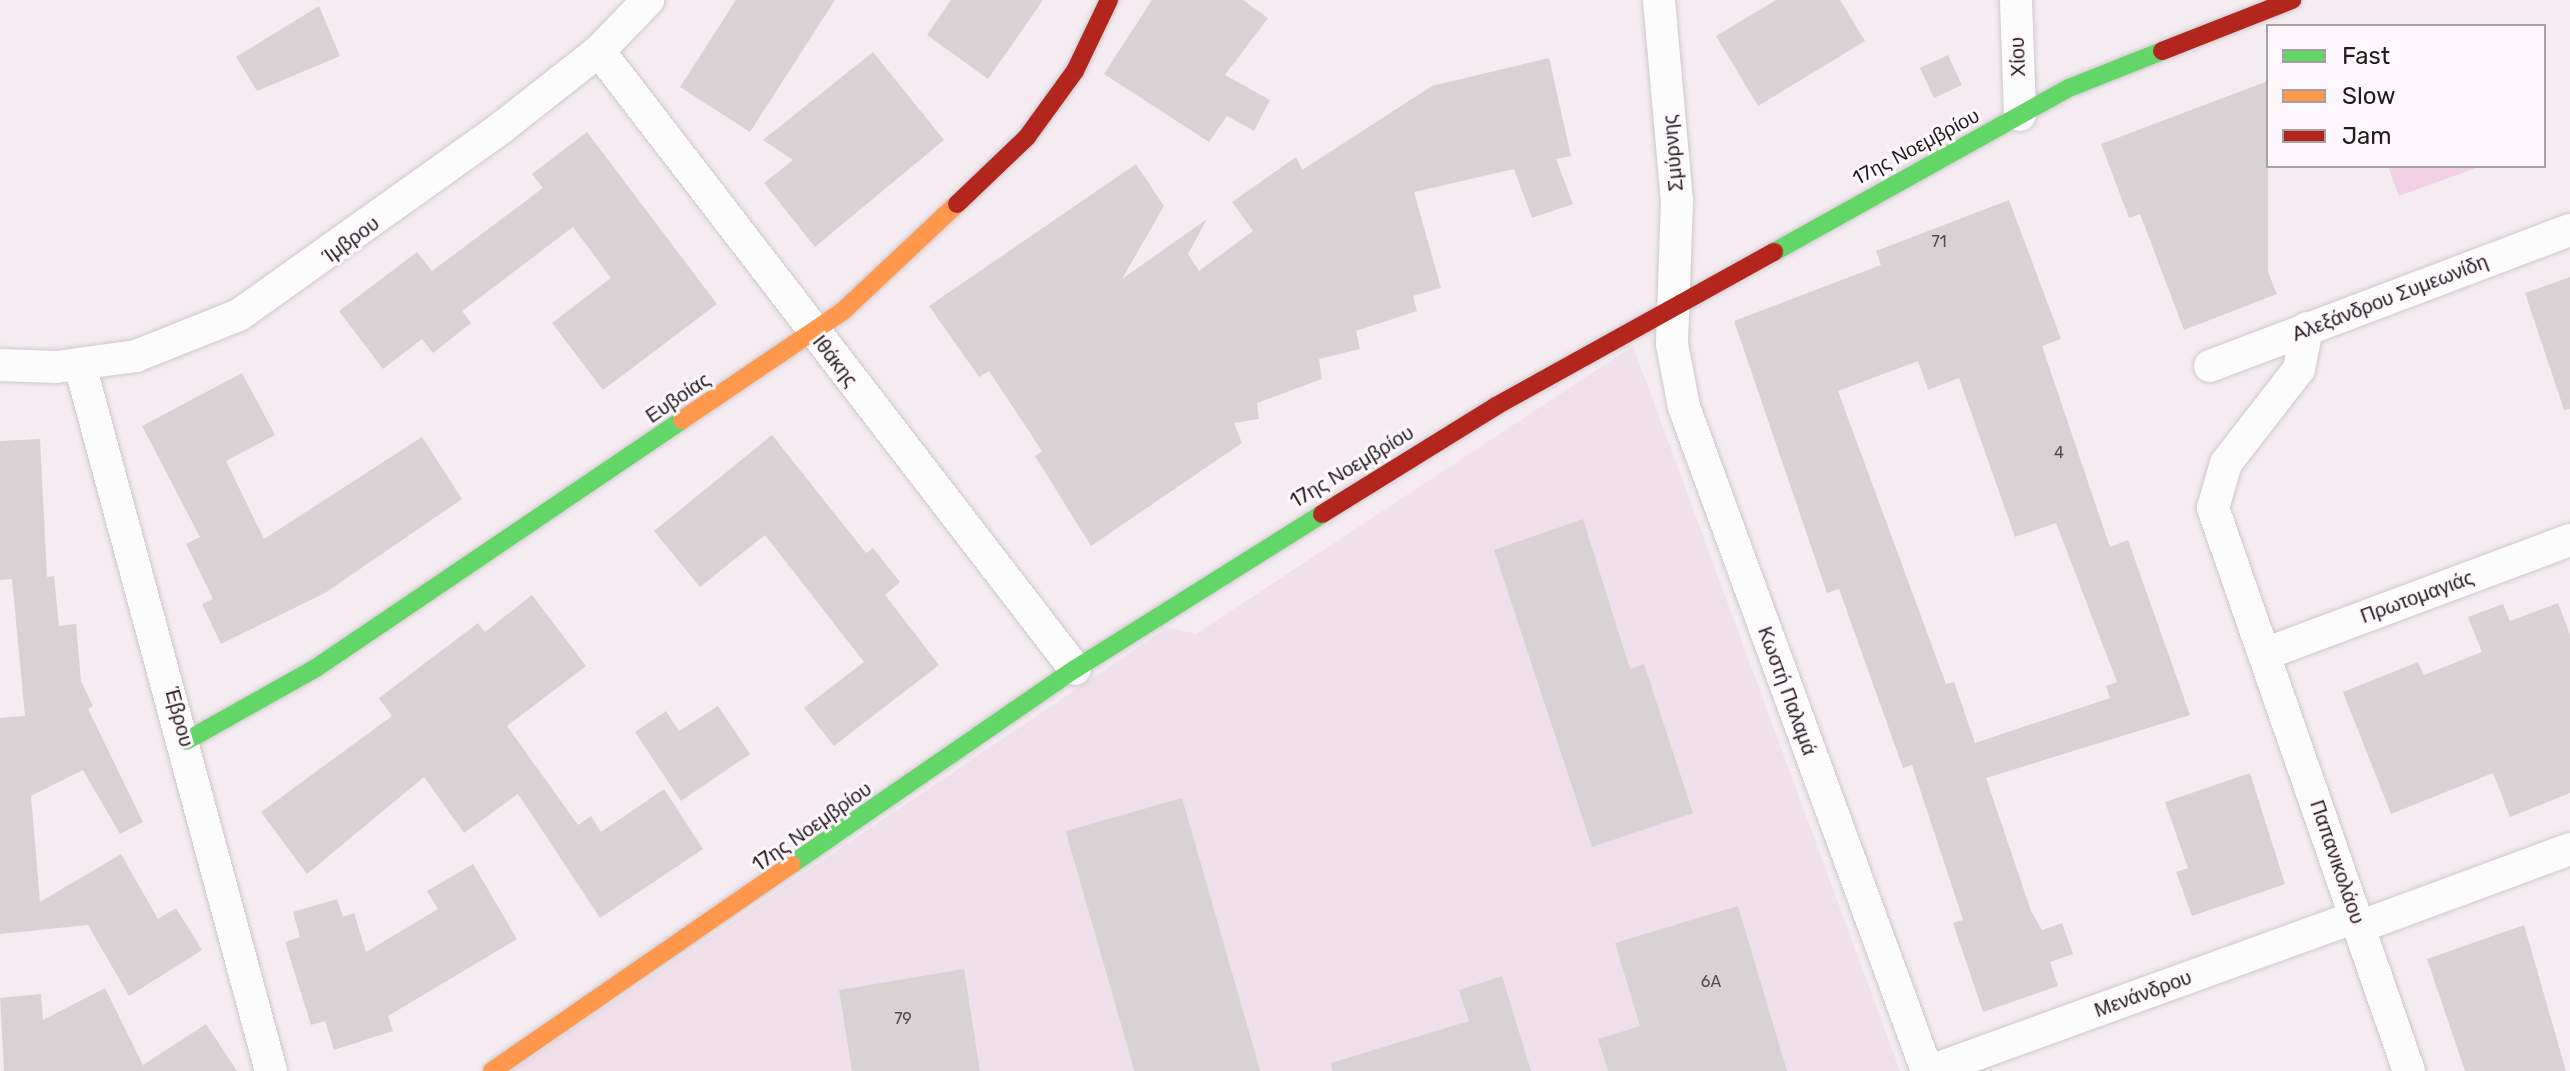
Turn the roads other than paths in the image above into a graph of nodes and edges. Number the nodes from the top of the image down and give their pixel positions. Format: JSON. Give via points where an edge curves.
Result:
{"nodes":[{"id":1,"x":648,"y":0,"type":"edge"},
{"id":2,"x":1109,"y":0,"type":"edge"},
{"id":3,"x":1659,"y":0,"type":"edge"},
{"id":4,"x":2016,"y":0,"type":"edge"},
{"id":5,"x":2292,"y":0,"type":"edge"},
{"id":6,"x":599,"y":51,"type":"junction"},
{"id":7,"x":2020,"y":115,"type":"junction"},
{"id":8,"x":2570,"y":230,"type":"edge"},
{"id":9,"x":1671,"y":306,"type":"junction"},
{"id":10,"x":2307,"y":328,"type":"junction"},
{"id":11,"x":814,"y":333,"type":"junction"},
{"id":12,"x":0,"y":365,"type":"edge"},
{"id":13,"x":80,"y":365,"type":"junction"},
{"id":14,"x":2210,"y":366,"type":"dead end"},
{"id":15,"x":2570,"y":540,"type":"edge"},
{"id":16,"x":2265,"y":654,"type":"junction"},
{"id":17,"x":1075,"y":669,"type":"junction"},
{"id":18,"x":186,"y":741,"type":"junction"},
{"id":19,"x":2570,"y":849,"type":"edge"},
{"id":20,"x":2357,"y":922,"type":"junction"},
{"id":21,"x":271,"y":1071,"type":"edge"},
{"id":22,"x":492,"y":1071,"type":"edge"},
{"id":23,"x":1928,"y":1071,"type":"edge"},
{"id":24,"x":2409,"y":1071,"type":"edge"}],
"edges":[{"from":1,"to":6,"type":"street","name":"Ίμβρου"},
{"from":2,"to":11,"type":"street","name":"Ευβοίας","via":[[1063,90],[1008,158]]},
{"from":3,"to":9,"type":"street","name":"Σμύρνης","via":[[1677,200]]},
{"from":4,"to":7,"type":"street","name":"Χίου"},
{"from":5,"to":7,"type":"street","name":"17ης Νοεμβρίου","via":[[2126,61]]},
{"from":6,"to":11,"type":"street","name":"Ιθάκης"},
{"from":6,"to":13,"type":"street","name":"Ίμβρου","via":[[266,299],[162,348]]},
{"from":7,"to":9,"type":"street","name":"17ης Νοεμβρίου"},
{"from":8,"to":10,"type":"street","name":"Αλεξάνδρου Συμεωνίδη"},
{"from":9,"to":17,"type":"street","name":"17ης Νοεμβρίου","via":[[1311,517]]},
{"from":9,"to":23,"type":"street","name":"Κωστή Παλαμά","via":[[1684,407]]},
{"from":10,"to":14,"type":"street","name":"Αλεξάνδρου Συμεωνίδη"},
{"from":10,"to":16,"type":"street","name":"Παπανικολάου","via":[[2294,376],[2226,463],[2213,494]]},
{"from":11,"to":17,"type":"street","name":"Ιθάκης"},
{"from":11,"to":18,"type":"street","name":"Ευβοίας","via":[[316,668]]},
{"from":12,"to":13,"type":"street","name":"Ίμβρου"},
{"from":13,"to":18,"type":"street","name":"Έβρου"},
{"from":15,"to":16,"type":"street","name":"Πρωτομαγιάς"},
{"from":16,"to":20,"type":"street","name":"Παπανικολάου"},
{"from":17,"to":22,"type":"street","name":"17ης Νοεμβρίου"},
{"from":18,"to":21,"type":"street","name":"Έβρου"},
{"from":19,"to":20,"type":"street","name":"Μενάνδρου"},
{"from":20,"to":23,"type":"street","name":"Μενάνδρου"},
{"from":20,"to":24,"type":"street","name":"Παπανικολάου"}]}
